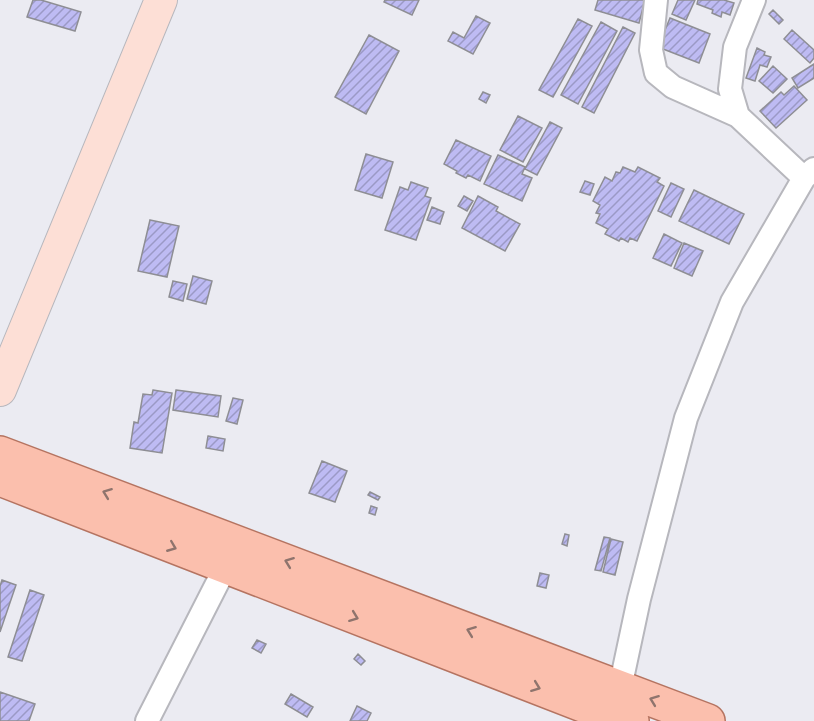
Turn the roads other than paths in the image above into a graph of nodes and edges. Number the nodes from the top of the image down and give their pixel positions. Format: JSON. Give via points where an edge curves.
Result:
{"nodes":[{"id":1,"x":161,"y":0,"type":"edge"},
{"id":2,"x":656,"y":0,"type":"edge"},
{"id":3,"x":753,"y":0,"type":"edge"},
{"id":4,"x":738,"y":116,"type":"junction"},
{"id":5,"x":809,"y":174,"type":"edge"},
{"id":6,"x":0,"y":390,"type":"edge"},
{"id":7,"x":0,"y":453,"type":"edge"},
{"id":8,"x":0,"y":479,"type":"edge"},
{"id":9,"x":225,"y":568,"type":"junction"},
{"id":10,"x":620,"y":687,"type":"junction"},
{"id":11,"x":582,"y":714,"type":"edge"},
{"id":12,"x":147,"y":721,"type":"edge"},
{"id":13,"x":632,"y":721,"type":"edge"},
{"id":14,"x":708,"y":721,"type":"edge"}],
"edges":[{"from":1,"to":6,"type":"main road"},
{"from":2,"to":4,"type":"street","via":[[651,50],[656,73],[673,87]]},
{"from":3,"to":4,"type":"street","via":[[735,47],[730,89]]},
{"from":4,"to":5,"type":"street"},
{"from":5,"to":10,"type":"street","via":[[732,302],[686,418]]},
{"from":10,"to":7,"type":"main road","one_way":true},
{"from":8,"to":9,"type":"main road","one_way":true},
{"from":9,"to":11,"type":"main road","one_way":true},
{"from":9,"to":12,"type":"street"},
{"from":14,"to":10,"type":"main road","one_way":true},
{"from":11,"to":13,"type":"main road"}]}
